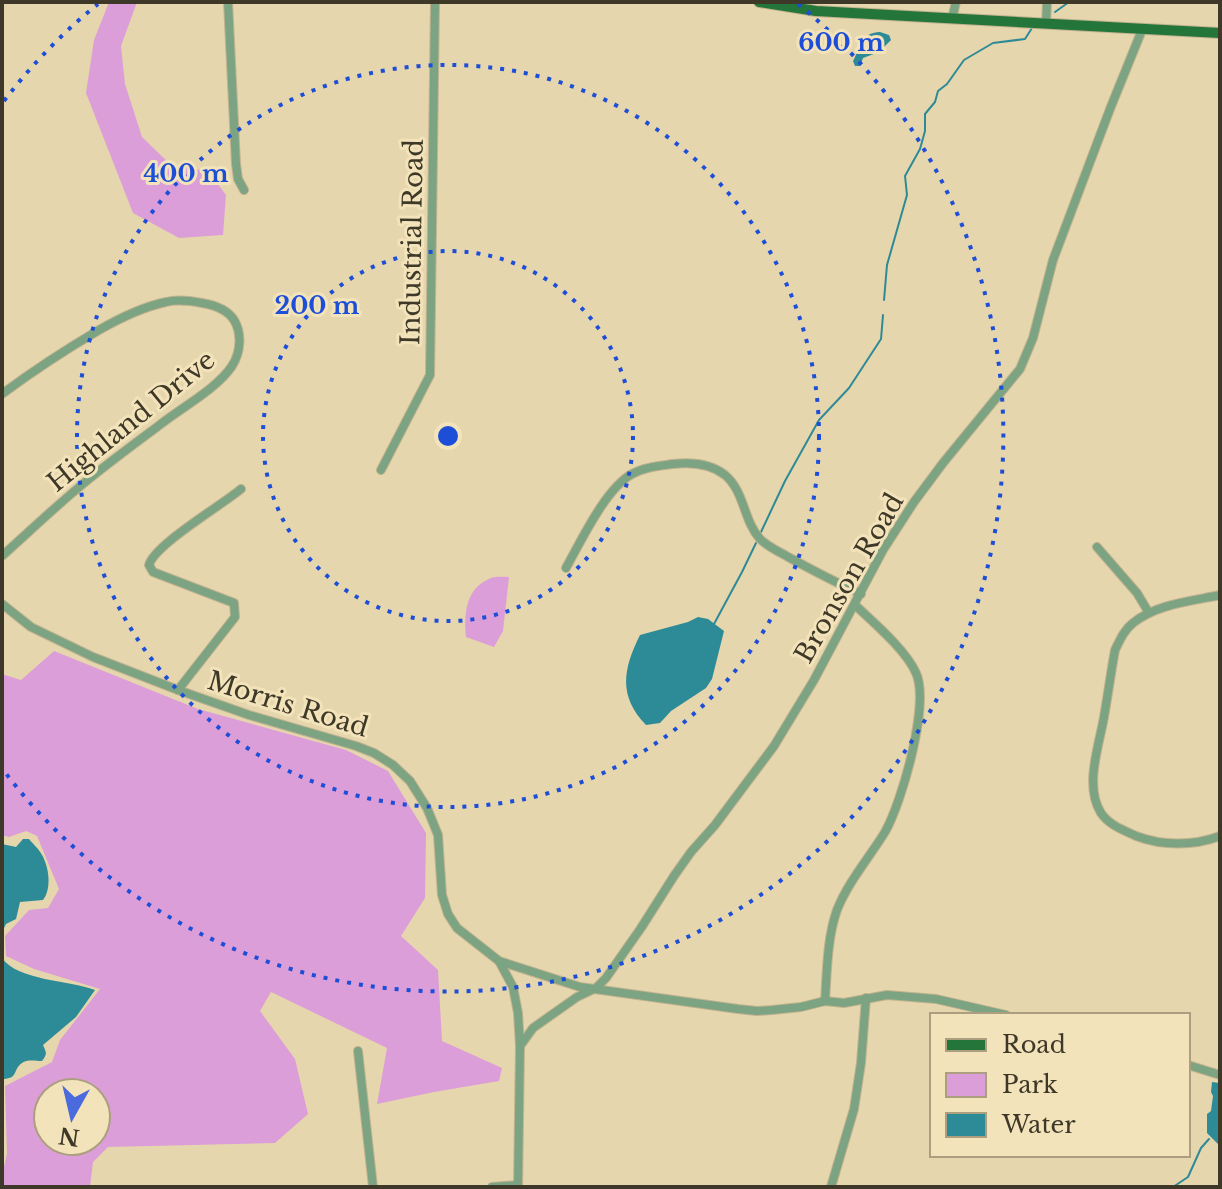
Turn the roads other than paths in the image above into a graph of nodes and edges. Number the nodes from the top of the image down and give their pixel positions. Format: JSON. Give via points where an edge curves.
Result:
{"nodes":[{"id":1,"x":228,"y":2,"type":"edge"},
{"id":2,"x":435,"y":2,"type":"edge"},
{"id":3,"x":759,"y":2,"type":"edge"},
{"id":4,"x":956,"y":2,"type":"edge"},
{"id":5,"x":1047,"y":2,"type":"edge"},
{"id":6,"x":816,"y":7,"type":"edge"},
{"id":7,"x":952,"y":19,"type":"junction"},
{"id":8,"x":1046,"y":24,"type":"junction"},
{"id":9,"x":1142,"y":30,"type":"junction"},
{"id":10,"x":1220,"y":33,"type":"edge"},
{"id":11,"x":244,"y":190,"type":"dead end"},
{"id":12,"x":2,"y":394,"type":"edge"},
{"id":13,"x":381,"y":470,"type":"dead end"},
{"id":14,"x":241,"y":489,"type":"dead end"},
{"id":15,"x":1097,"y":547,"type":"dead end"},
{"id":16,"x":2,"y":556,"type":"edge"},
{"id":17,"x":566,"y":568,"type":"dead end"},
{"id":18,"x":861,"y":594,"type":"junction"},
{"id":19,"x":1220,"y":595,"type":"edge"},
{"id":20,"x":2,"y":604,"type":"edge"},
{"id":21,"x":855,"y":605,"type":"junction"},
{"id":22,"x":1149,"y":613,"type":"junction"},
{"id":23,"x":178,"y":690,"type":"junction"},
{"id":24,"x":1220,"y":836,"type":"edge"},
{"id":25,"x":499,"y":961,"type":"junction"},
{"id":26,"x":596,"y":988,"type":"junction"},
{"id":27,"x":866,"y":998,"type":"junction"},
{"id":28,"x":825,"y":1001,"type":"junction"},
{"id":29,"x":998,"y":1013,"type":"edge"},
{"id":30,"x":520,"y":1046,"type":"junction"},
{"id":31,"x":358,"y":1051,"type":"dead end"},
{"id":32,"x":1190,"y":1066,"type":"edge"},
{"id":33,"x":1220,"y":1075,"type":"edge"},
{"id":34,"x":518,"y":1186,"type":"edge"},
{"id":35,"x":373,"y":1187,"type":"edge"},
{"id":36,"x":492,"y":1187,"type":"edge"},
{"id":37,"x":831,"y":1187,"type":"edge"}],
"edges":[{"from":1,"to":11,"type":"street","via":[[236,164]]},
{"from":2,"to":13,"type":"street","name":"Industrial Road","via":[[430,375]]},
{"from":3,"to":6,"type":"main road"},
{"from":4,"to":7,"type":"street"},
{"from":5,"to":8,"type":"street"},
{"from":6,"to":7,"type":"main road"},
{"from":7,"to":8,"type":"main road"},
{"from":8,"to":9,"type":"main road"},
{"from":9,"to":10,"type":"main road"},
{"from":9,"to":18,"type":"street","name":"Bronson Road","via":[[1053,260],[1020,369],[914,502]]},
{"from":12,"to":16,"type":"street","name":"Highland Drive","via":[[47,361],[146,307],[189,301],[228,312],[236,322],[239,352],[223,377],[88,480]]},
{"from":14,"to":23,"type":"street","via":[[151,558],[153,572],[234,603],[236,610]]},
{"from":15,"to":22,"type":"street"},
{"from":17,"to":18,"type":"street","via":[[623,479],[654,467],[699,463],[724,474],[735,486],[750,524],[770,547]]},
{"from":18,"to":21,"type":"street","name":"Bronson Road"},
{"from":19,"to":22,"type":"street"},
{"from":20,"to":23,"type":"street","name":"Morris Road","via":[[54,639]]},
{"from":21,"to":26,"type":"street","name":"Bronson Road","via":[[774,746],[691,852]]},
{"from":21,"to":28,"type":"street","via":[[916,671],[920,704],[897,808],[836,913]]},
{"from":22,"to":24,"type":"street","via":[[1130,625],[1115,650],[1093,773],[1094,797],[1101,814],[1115,827],[1143,839],[1187,843]]},
{"from":23,"to":25,"type":"street","name":"Morris Road","via":[[356,746],[393,765],[410,781],[438,835],[448,914],[457,928]]},
{"from":25,"to":26,"type":"street"},
{"from":25,"to":30,"type":"street","via":[[513,987]]},
{"from":26,"to":28,"type":"street","via":[[757,1011]]},
{"from":26,"to":30,"type":"street","name":"Bronson Road","via":[[533,1028]]},
{"from":27,"to":28,"type":"street"},
{"from":27,"to":29,"type":"street","via":[[909,996]]},
{"from":27,"to":37,"type":"street","via":[[854,1109]]},
{"from":30,"to":34,"type":"street"},
{"from":31,"to":35,"type":"street"},
{"from":32,"to":33,"type":"street"},
{"from":34,"to":36,"type":"street"}]}
